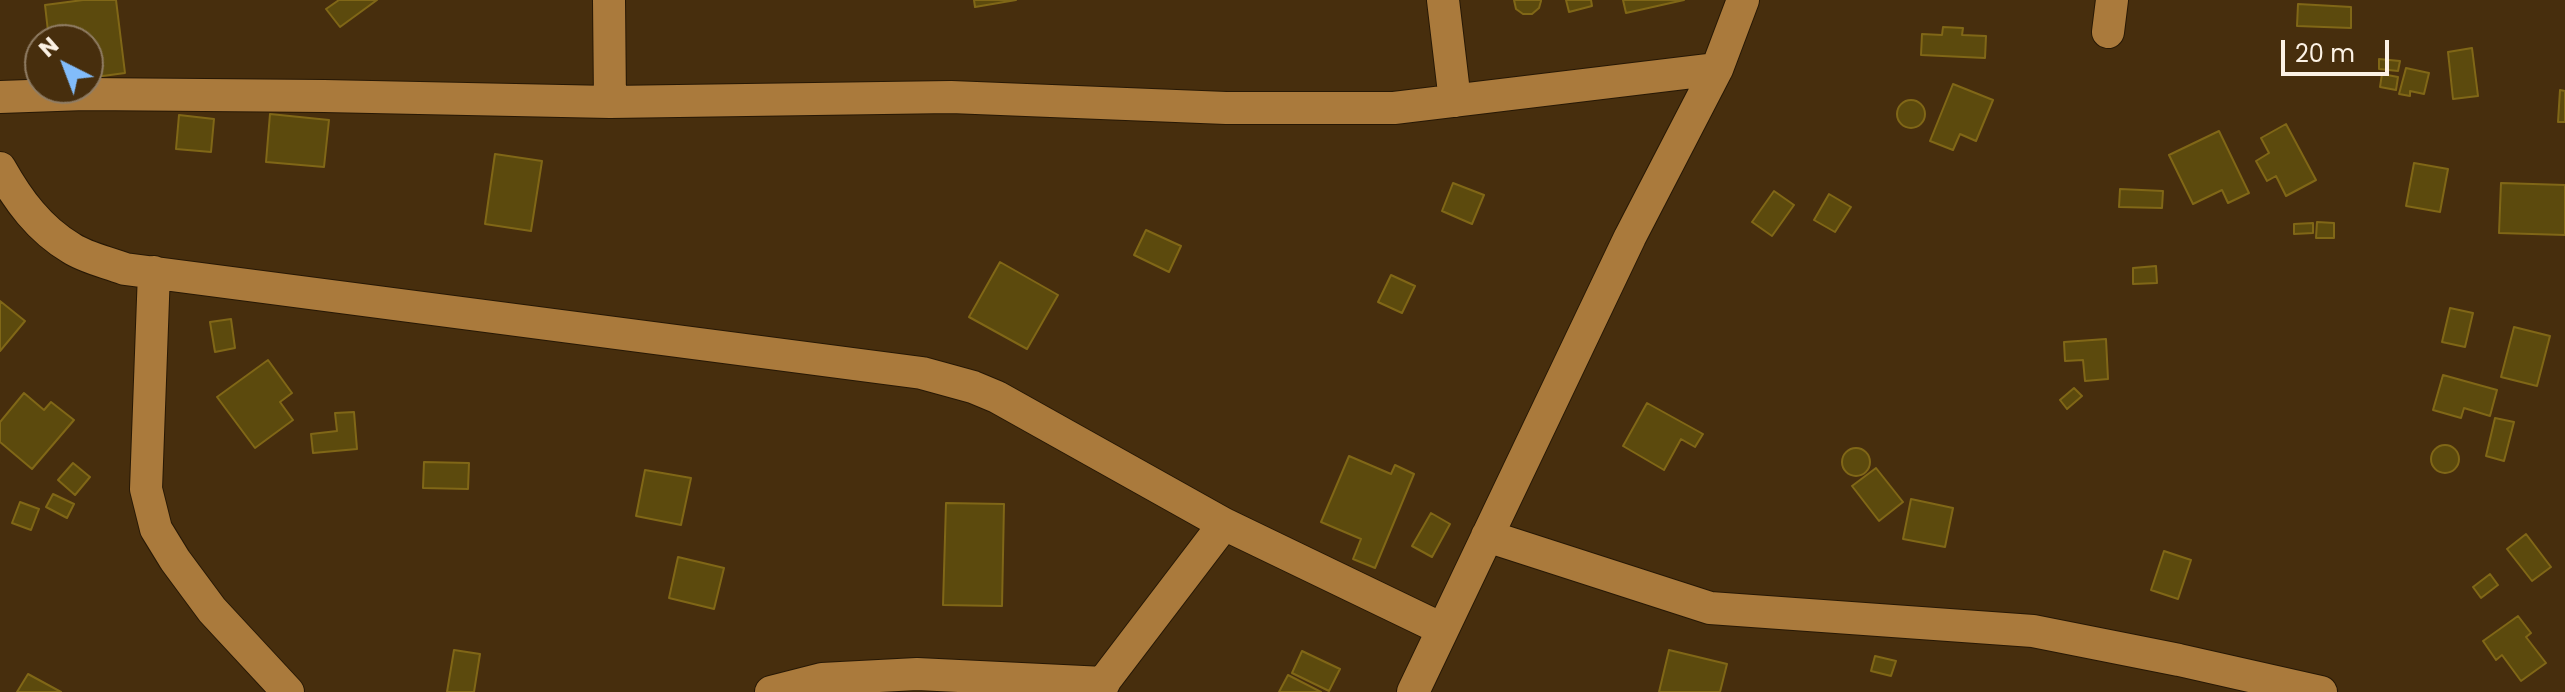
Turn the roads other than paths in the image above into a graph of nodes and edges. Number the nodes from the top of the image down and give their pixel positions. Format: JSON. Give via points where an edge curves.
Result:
{"nodes":[{"id":1,"x":609,"y":0,"type":"edge"},
{"id":2,"x":1443,"y":0,"type":"edge"},
{"id":3,"x":1743,"y":0,"type":"edge"},
{"id":4,"x":2112,"y":0,"type":"edge"},
{"id":5,"x":2108,"y":32,"type":"dead end"},
{"id":6,"x":1717,"y":69,"type":"junction"},
{"id":7,"x":0,"y":97,"type":"edge"},
{"id":8,"x":1455,"y":101,"type":"junction"},
{"id":9,"x":610,"y":102,"type":"junction"},
{"id":10,"x":0,"y":168,"type":"edge"},
{"id":11,"x":154,"y":272,"type":"junction"},
{"id":12,"x":1224,"y":524,"type":"junction"},
{"id":13,"x":1487,"y":536,"type":"junction"},
{"id":14,"x":1442,"y":629,"type":"junction"},
{"id":15,"x":1100,"y":687,"type":"edge"},
{"id":16,"x":288,"y":692,"type":"edge"},
{"id":17,"x":771,"y":692,"type":"edge"},
{"id":18,"x":1413,"y":692,"type":"edge"},
{"id":19,"x":2321,"y":692,"type":"edge"}],
"edges":[{"from":1,"to":9,"type":"street"},
{"from":2,"to":8,"type":"street"},
{"from":3,"to":6,"type":"street"},
{"from":4,"to":5,"type":"street"},
{"from":6,"to":8,"type":"street"},
{"from":6,"to":13,"type":"street"},
{"from":7,"to":9,"type":"street"},
{"from":8,"to":9,"type":"street","via":[[1394,108],[1226,108],[951,97]]},
{"from":10,"to":11,"type":"street","via":[[35,218],[73,250],[125,269]]},
{"from":11,"to":12,"type":"street","via":[[922,373],[997,397]]},
{"from":11,"to":16,"type":"street","via":[[146,489],[156,529],[212,610]]},
{"from":12,"to":14,"type":"street"},
{"from":12,"to":15,"type":"street"},
{"from":13,"to":14,"type":"street"},
{"from":13,"to":19,"type":"street","via":[[1710,608],[2033,631]]},
{"from":14,"to":18,"type":"street"},
{"from":15,"to":17,"type":"street","via":[[917,674],[822,679]]}]}
